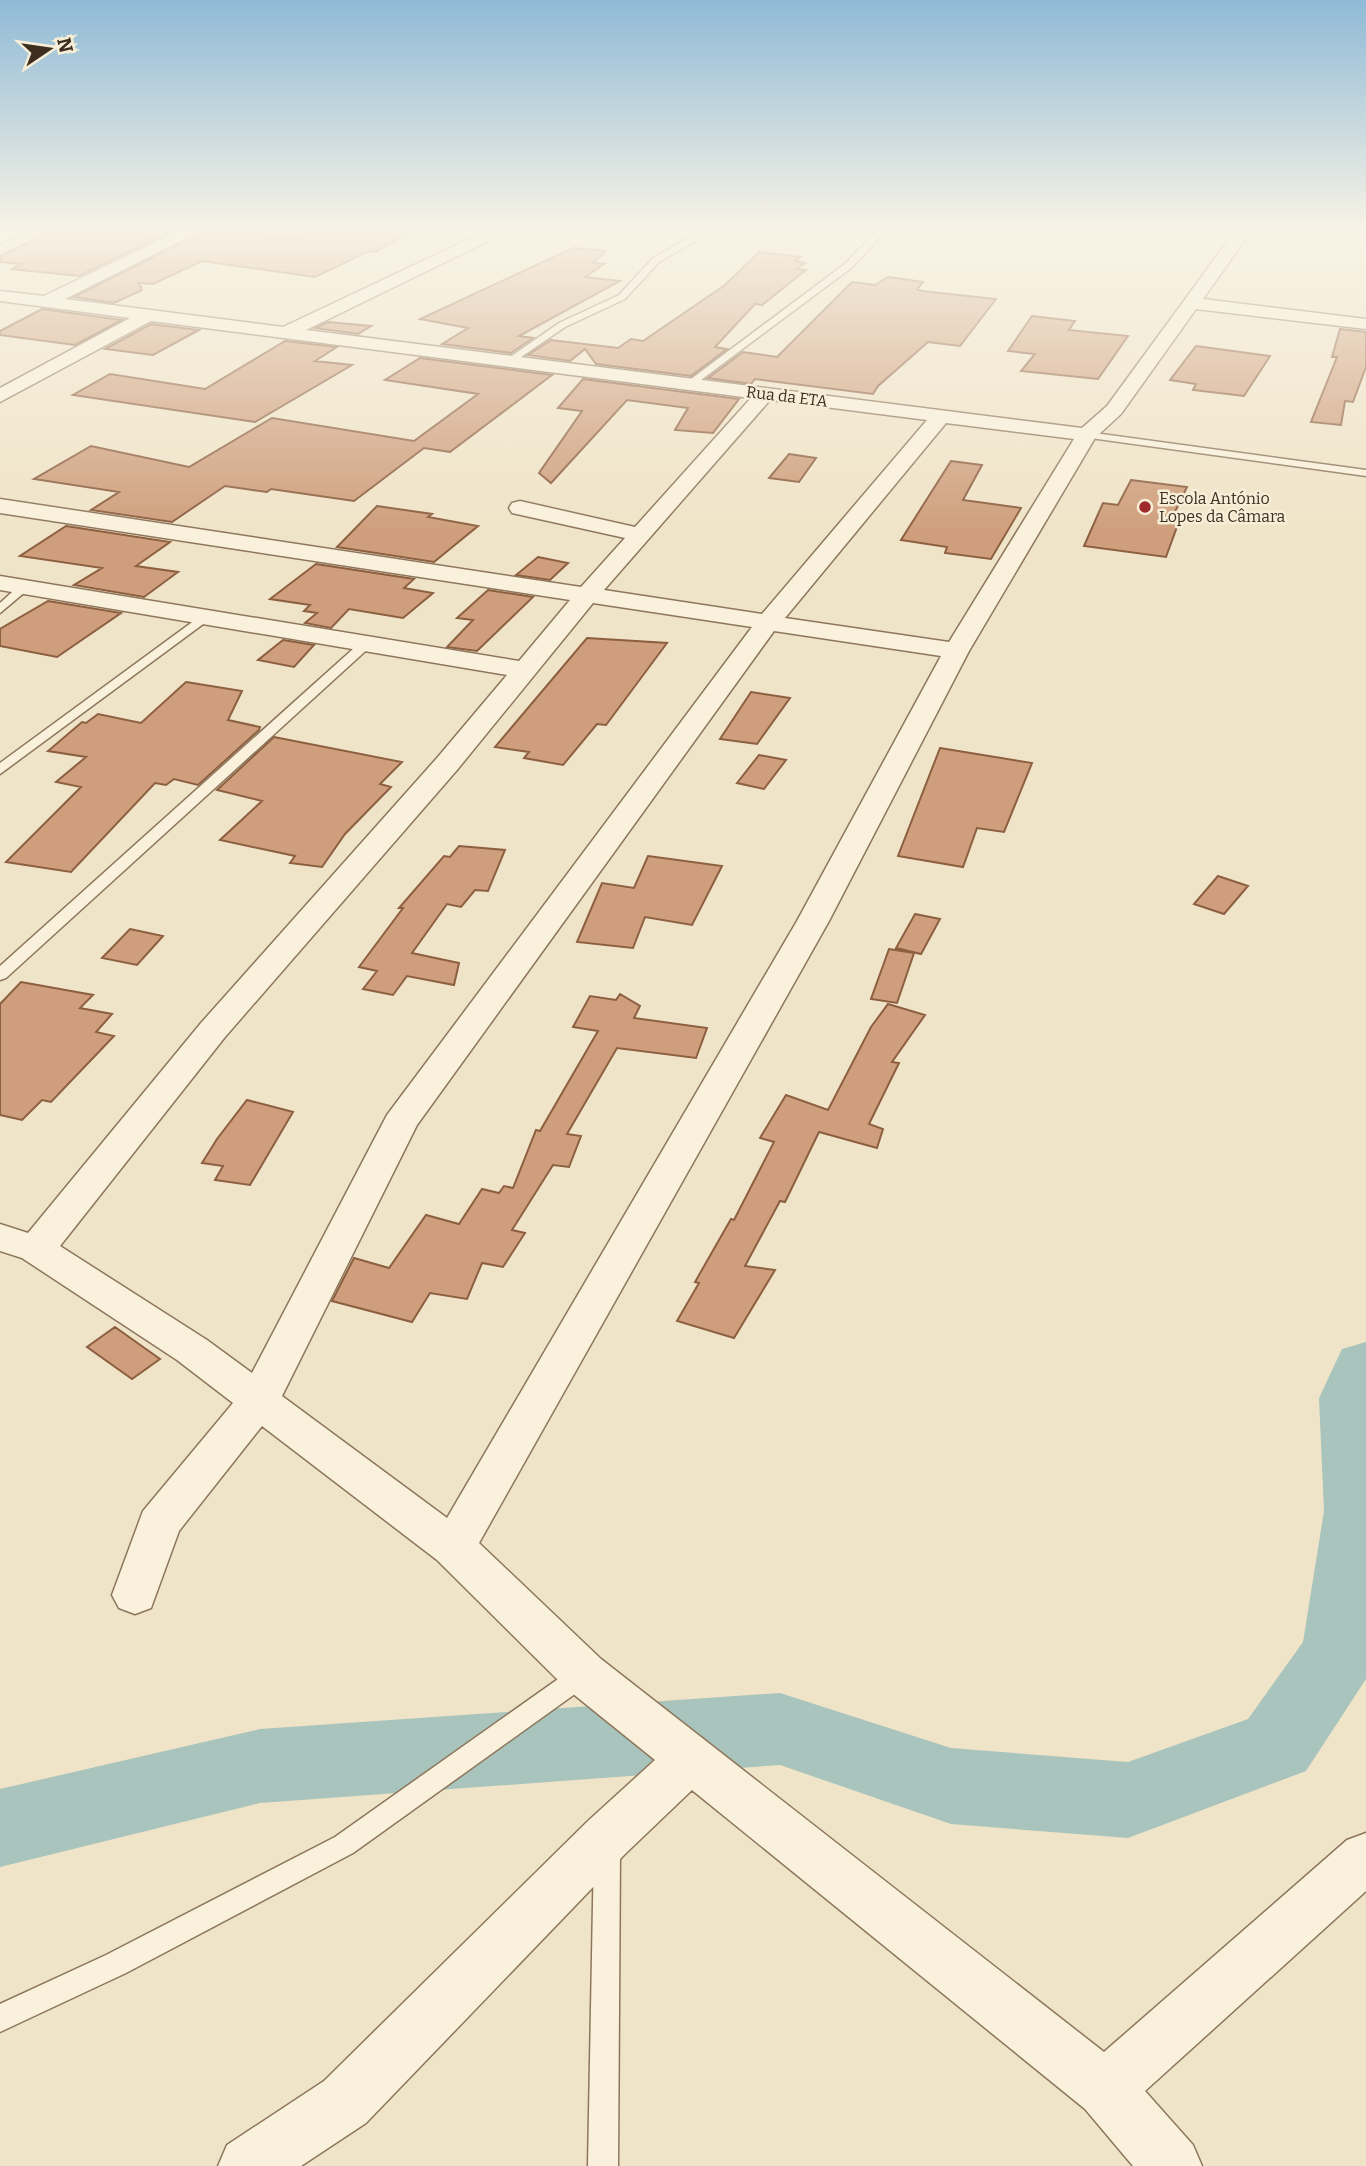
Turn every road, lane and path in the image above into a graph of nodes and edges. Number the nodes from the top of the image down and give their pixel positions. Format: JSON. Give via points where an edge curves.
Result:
{"nodes":[{"id":1,"x":124,"y":328,"type":"edge"},
{"id":2,"x":255,"y":328,"type":"edge"},
{"id":3,"x":295,"y":328,"type":"edge"},
{"id":4,"x":558,"y":328,"type":"edge"},
{"id":5,"x":765,"y":328,"type":"edge"},
{"id":6,"x":1173,"y":328,"type":"edge"},
{"id":7,"x":287,"y":332,"type":"junction"},
{"id":8,"x":508,"y":362,"type":"junction"},
{"id":9,"x":690,"y":384,"type":"junction"},
{"id":10,"x":765,"y":394,"type":"junction"},
{"id":11,"x":0,"y":396,"type":"edge"},
{"id":12,"x":941,"y":416,"type":"junction"},
{"id":13,"x":1087,"y":435,"type":"junction"},
{"id":14,"x":1366,"y":473,"type":"edge"},
{"id":15,"x":0,"y":506,"type":"edge"},
{"id":16,"x":520,"y":508,"type":"dead end"},
{"id":17,"x":640,"y":535,"type":"junction"},
{"id":18,"x":0,"y":583,"type":"edge"},
{"id":19,"x":25,"y":587,"type":"junction"},
{"id":20,"x":588,"y":594,"type":"junction"},
{"id":21,"x":0,"y":609,"type":"edge"},
{"id":22,"x":206,"y":616,"type":"junction"},
{"id":23,"x":769,"y":621,"type":"junction"},
{"id":24,"x":367,"y":643,"type":"junction"},
{"id":25,"x":956,"y":651,"type":"junction"},
{"id":26,"x":524,"y":670,"type":"junction"},
{"id":27,"x":0,"y":770,"type":"edge"},
{"id":28,"x":0,"y":975,"type":"edge"},
{"id":29,"x":18,"y":1243,"type":"edge"},
{"id":30,"x":259,"y":1400,"type":"junction"},
{"id":31,"x":453,"y":1547,"type":"junction"},
{"id":32,"x":135,"y":1595,"type":"dead end"},
{"id":33,"x":584,"y":1674,"type":"junction"},
{"id":34,"x":691,"y":1759,"type":"junction"},
{"id":35,"x":607,"y":1837,"type":"junction"},
{"id":36,"x":1366,"y":1857,"type":"edge"},
{"id":37,"x":0,"y":2018,"type":"edge"},
{"id":38,"x":1105,"y":2089,"type":"junction"},
{"id":39,"x":248,"y":2166,"type":"edge"},
{"id":40,"x":603,"y":2166,"type":"edge"},
{"id":41,"x":1172,"y":2166,"type":"edge"}],
"edges":[{"from":1,"to":11,"type":"street"},
{"from":2,"to":7,"type":"street","name":"Rua da ETA"},
{"from":3,"to":7,"type":"street"},
{"from":4,"to":8,"type":"lane"},
{"from":5,"to":9,"type":"lane"},
{"from":6,"to":13,"type":"street","via":[[1114,410]]},
{"from":7,"to":8,"type":"street","name":"Rua da ETA"},
{"from":8,"to":9,"type":"street","name":"Rua da ETA"},
{"from":9,"to":10,"type":"street","name":"Rua da ETA"},
{"from":10,"to":12,"type":"street","name":"Rua da ETA"},
{"from":10,"to":17,"type":"street"},
{"from":12,"to":13,"type":"street","name":"Rua da ETA"},
{"from":12,"to":23,"type":"street"},
{"from":13,"to":14,"type":"lane","name":"Rua da ETA"},
{"from":13,"to":25,"type":"street"},
{"from":15,"to":20,"type":"street"},
{"from":16,"to":17,"type":"street"},
{"from":17,"to":20,"type":"street"},
{"from":18,"to":19,"type":"street"},
{"from":19,"to":21,"type":"lane"},
{"from":19,"to":22,"type":"street"},
{"from":20,"to":23,"type":"street"},
{"from":20,"to":26,"type":"street"},
{"from":22,"to":24,"type":"street"},
{"from":22,"to":27,"type":"lane"},
{"from":23,"to":25,"type":"street"},
{"from":23,"to":30,"type":"street","via":[[400,1123]]},
{"from":24,"to":26,"type":"street"},
{"from":24,"to":28,"type":"lane"},
{"from":25,"to":31,"type":"street","via":[[813,921]]},
{"from":26,"to":29,"type":"street","via":[[213,1030]]},
{"from":29,"to":30,"type":"street","via":[[192,1350]]},
{"from":30,"to":31,"type":"street"},
{"from":30,"to":32,"type":"street","via":[[159,1524]]},
{"from":31,"to":33,"type":"street"},
{"from":33,"to":34,"type":"street"},
{"from":33,"to":37,"type":"lane","via":[[344,1845],[116,1964]]},
{"from":34,"to":35,"type":"street"},
{"from":34,"to":38,"type":"street"},
{"from":35,"to":39,"type":"street","via":[[345,2102]]},
{"from":35,"to":40,"type":"lane"},
{"from":36,"to":38,"type":"street"},
{"from":38,"to":41,"type":"street"}]}
